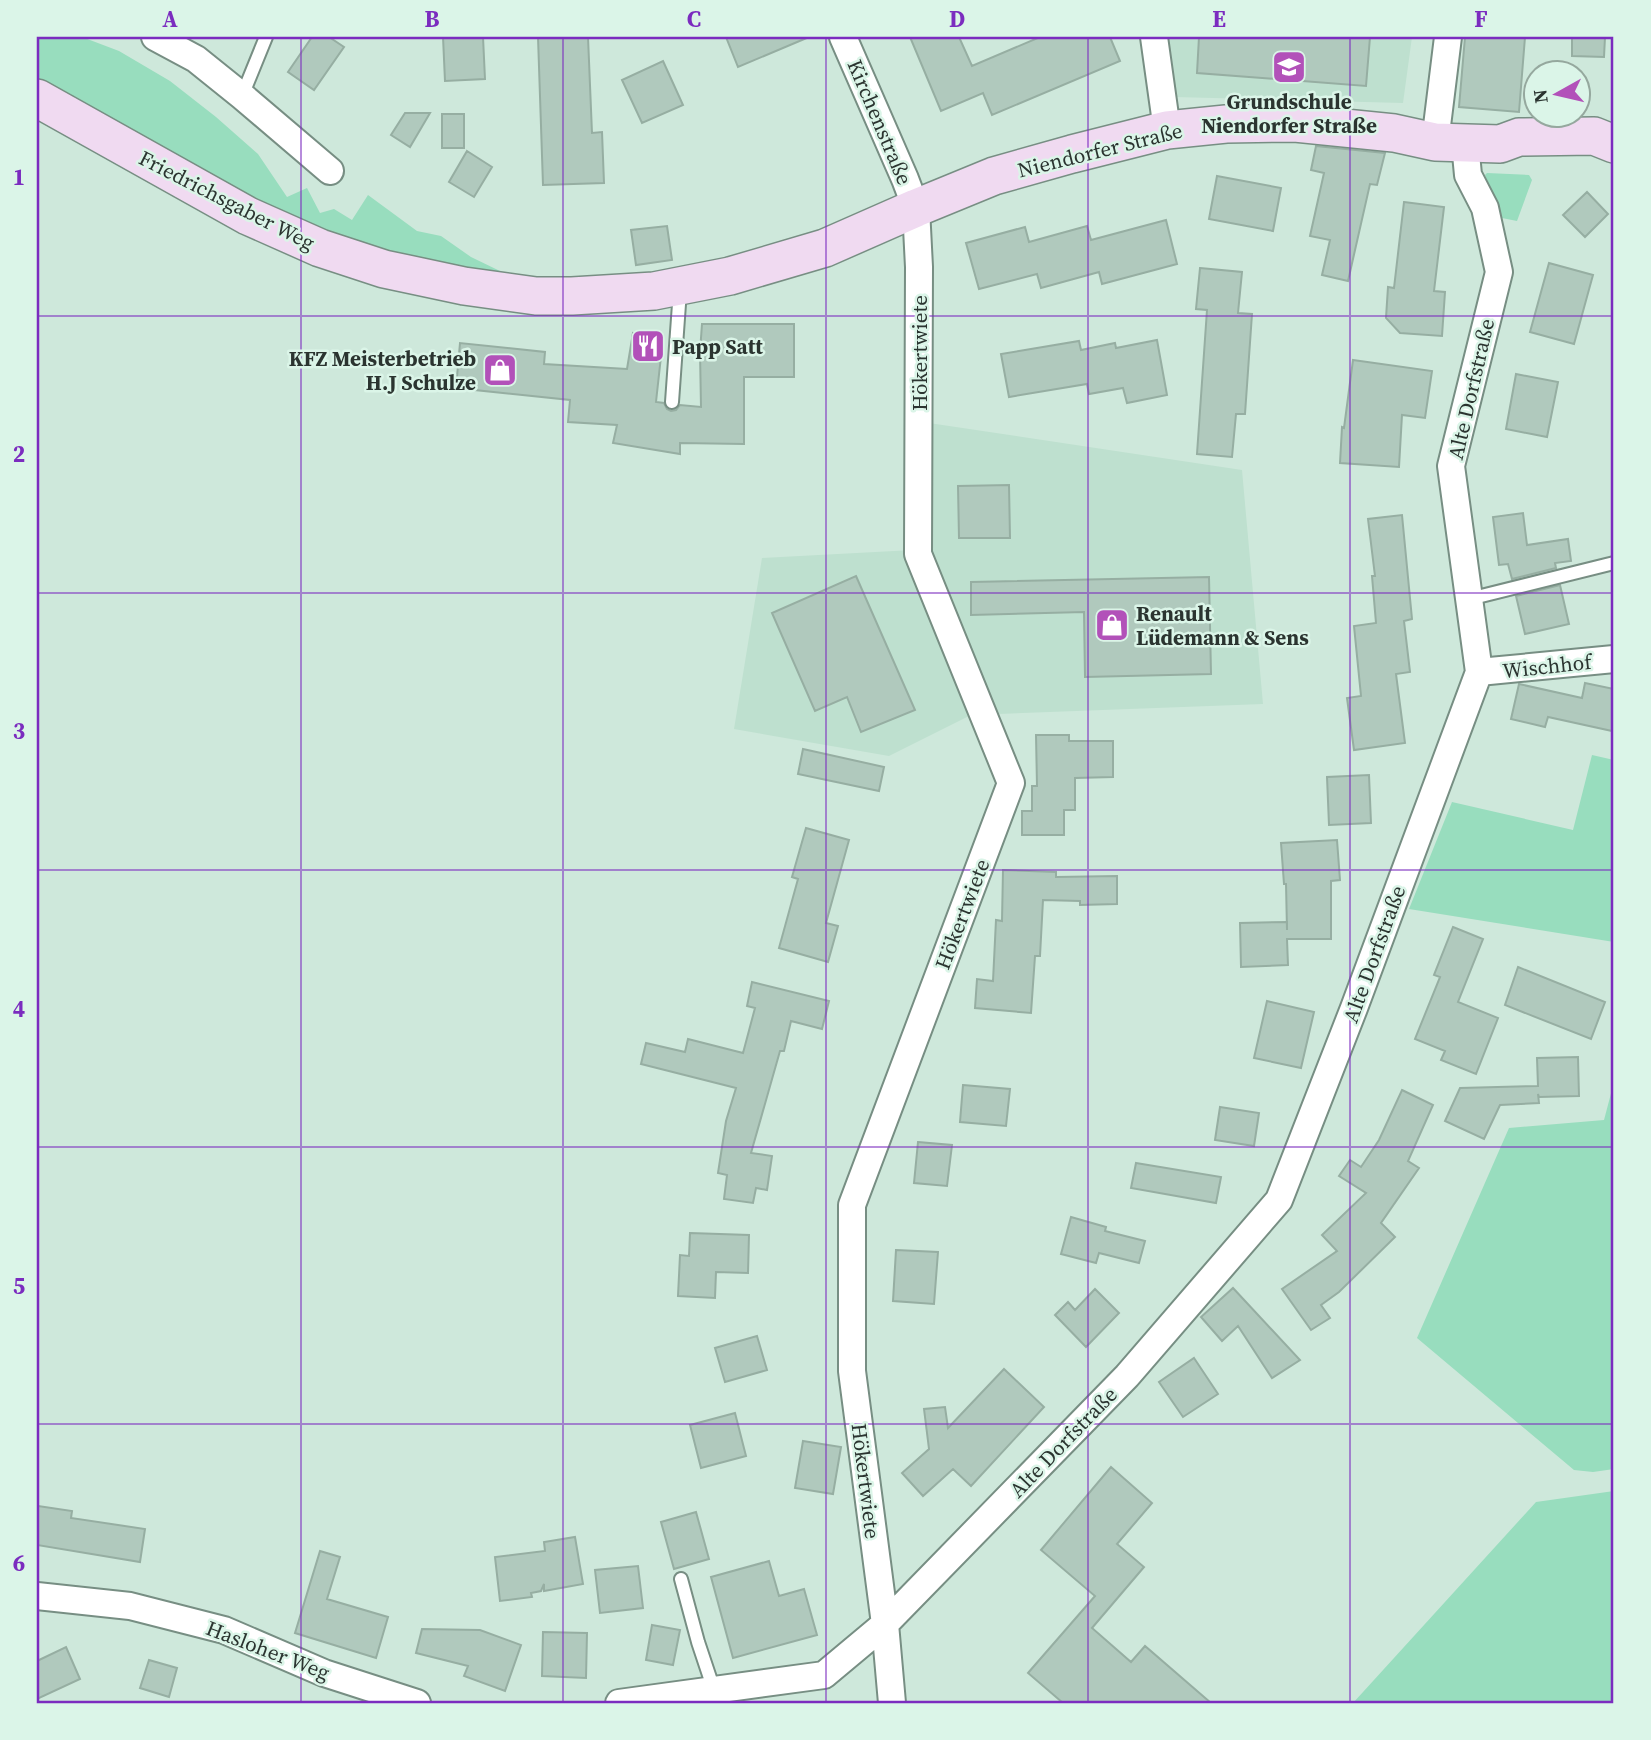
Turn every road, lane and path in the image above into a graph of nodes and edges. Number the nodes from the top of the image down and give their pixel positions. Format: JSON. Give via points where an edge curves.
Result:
{"nodes":[{"id":1,"x":155,"y":37,"type":"edge"},
{"id":2,"x":265,"y":37,"type":"edge"},
{"id":3,"x":843,"y":37,"type":"edge"},
{"id":4,"x":1154,"y":37,"type":"edge"},
{"id":5,"x":1448,"y":37,"type":"edge"},
{"id":6,"x":242,"y":96,"type":"junction"},
{"id":7,"x":37,"y":98,"type":"edge"},
{"id":8,"x":1167,"y":130,"type":"junction"},
{"id":9,"x":1467,"y":143,"type":"junction"},
{"id":10,"x":1614,"y":144,"type":"edge"},
{"id":11,"x":330,"y":171,"type":"dead end"},
{"id":12,"x":916,"y":208,"type":"junction"},
{"id":13,"x":680,"y":286,"type":"junction"},
{"id":14,"x":672,"y":402,"type":"dead end"},
{"id":15,"x":1614,"y":563,"type":"edge"},
{"id":16,"x":1469,"y":599,"type":"junction"},
{"id":17,"x":1614,"y":659,"type":"edge"},
{"id":18,"x":1479,"y":672,"type":"junction"},
{"id":19,"x":681,"y":1579,"type":"dead end"},
{"id":20,"x":39,"y":1600,"type":"edge"},
{"id":21,"x":885,"y":1624,"type":"junction"},
{"id":22,"x":713,"y":1690,"type":"junction"},
{"id":23,"x":416,"y":1703,"type":"edge"},
{"id":24,"x":619,"y":1703,"type":"edge"},
{"id":25,"x":892,"y":1703,"type":"edge"}],
"edges":[{"from":1,"to":6,"type":"street","via":[[196,59]]},
{"from":2,"to":6,"type":"lane"},
{"from":3,"to":12,"type":"street","name":"Kirchenstraße"},
{"from":4,"to":8,"type":"street"},
{"from":5,"to":9,"type":"street","name":"Alte Dorfstraße"},
{"from":6,"to":11,"type":"street"},
{"from":7,"to":13,"type":"main road","name":"Friedrichsgaber Weg","via":[[248,216],[320,248],[384,269],[536,296]]},
{"from":8,"to":9,"type":"main road","name":"Niendorfer Straße","via":[[1295,123]]},
{"from":8,"to":12,"type":"main road","name":"Niendorfer Straße","via":[[995,176]]},
{"from":9,"to":10,"type":"main road","name":"Niendorfer Straße","via":[[1594,136]]},
{"from":9,"to":16,"type":"street","name":"Alte Dorfstraße","via":[[1468,175],[1485,208],[1499,272],[1451,466]]},
{"from":12,"to":13,"type":"main road","name":"Friedrichsgaber Weg","via":[[825,248]]},
{"from":12,"to":21,"type":"street","name":"Hökertwiete","via":[[918,554],[1011,783],[852,1205],[852,1370]]},
{"from":13,"to":14,"type":"lane"},
{"from":15,"to":16,"type":"lane"},
{"from":16,"to":18,"type":"street","name":"Alte Dorfstraße"},
{"from":17,"to":18,"type":"street","name":"Wischhof"},
{"from":18,"to":21,"type":"street","name":"Alte Dorfstraße","via":[[1279,1200],[1127,1376]]},
{"from":19,"to":22,"type":"lane"},
{"from":20,"to":23,"type":"street","name":"Hasloher Weg","via":[[130,1606],[224,1630],[324,1673]]},
{"from":21,"to":22,"type":"street","via":[[824,1675]]},
{"from":21,"to":25,"type":"street","name":"Hökertwiete"},
{"from":22,"to":24,"type":"street"}]}
